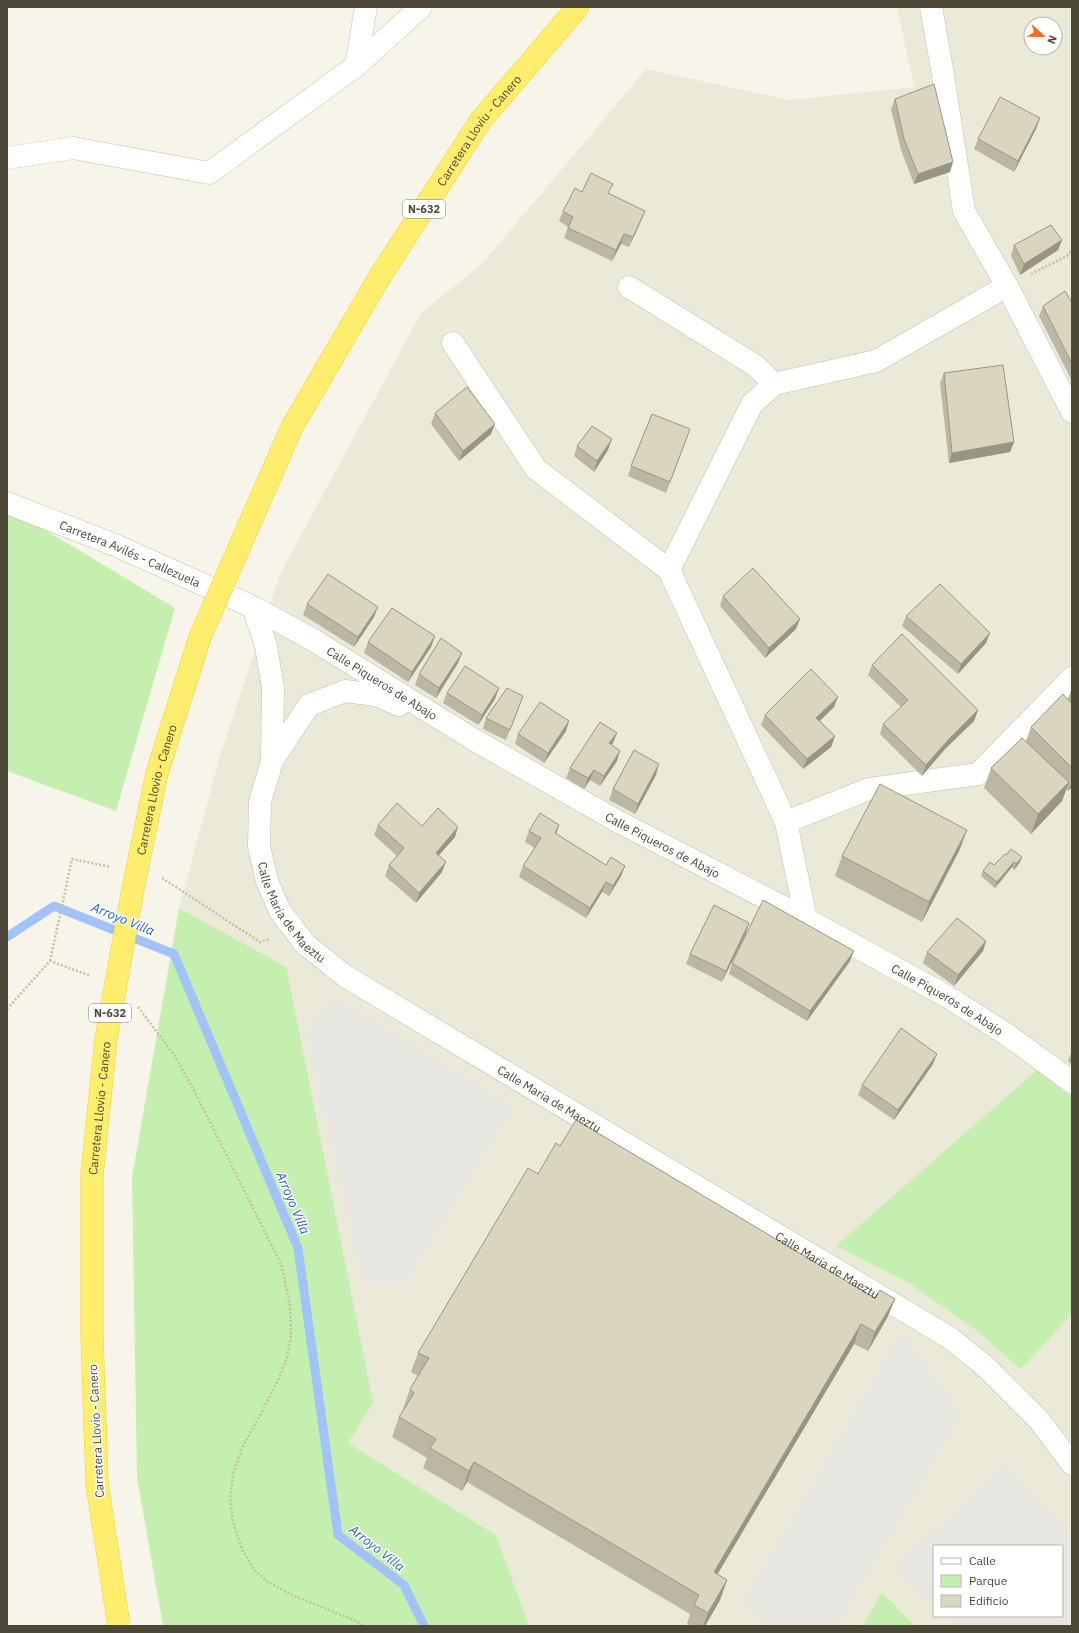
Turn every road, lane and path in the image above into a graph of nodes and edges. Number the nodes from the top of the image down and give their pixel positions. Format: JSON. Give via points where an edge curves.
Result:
{"nodes":[{"id":1,"x":366,"y":7,"type":"edge"},
{"id":2,"x":420,"y":7,"type":"edge"},
{"id":3,"x":578,"y":7,"type":"edge"},
{"id":4,"x":931,"y":7,"type":"edge"},
{"id":5,"x":356,"y":66,"type":"junction"},
{"id":6,"x":7,"y":158,"type":"edge"},
{"id":7,"x":1072,"y":249,"type":"edge"},
{"id":8,"x":1007,"y":286,"type":"junction"},
{"id":9,"x":629,"y":287,"type":"dead end"},
{"id":10,"x":454,"y":343,"type":"dead end"},
{"id":11,"x":774,"y":384,"type":"junction"},
{"id":12,"x":1072,"y":412,"type":"edge"},
{"id":13,"x":292,"y":427,"type":"joint"},
{"id":14,"x":7,"y":503,"type":"edge"},
{"id":15,"x":669,"y":570,"type":"junction"},
{"id":16,"x":253,"y":607,"type":"junction"},
{"id":17,"x":1072,"y":678,"type":"edge"},
{"id":18,"x":476,"y":741,"type":"junction"},
{"id":19,"x":272,"y":761,"type":"junction"},
{"id":20,"x":786,"y":822,"type":"junction"},
{"id":21,"x":119,"y":868,"type":"dead end"},
{"id":22,"x":158,"y":875,"type":"dead end"},
{"id":23,"x":806,"y":919,"type":"junction"},
{"id":24,"x":295,"y":930,"type":"junction"},
{"id":25,"x":50,"y":962,"type":"junction"},
{"id":26,"x":96,"y":978,"type":"dead end"},
{"id":27,"x":7,"y":1009,"type":"edge"},
{"id":28,"x":142,"y":1012,"type":"dead end"},
{"id":29,"x":1072,"y":1082,"type":"edge"},
{"id":30,"x":1072,"y":1464,"type":"edge"},
{"id":31,"x":119,"y":1626,"type":"edge"},
{"id":32,"x":366,"y":1626,"type":"edge"}],
"edges":[{"from":1,"to":5,"type":"street"},
{"from":2,"to":5,"type":"street"},
{"from":3,"to":13,"type":"highway","name":"Carretera Lloviu - Canero","number":"N-632","via":[[481,120],[379,278]]},
{"from":4,"to":8,"type":"street","via":[[964,211]]},
{"from":5,"to":6,"type":"street","via":[[209,173],[73,148]]},
{"from":7,"to":8,"type":"path","via":[[1067,256]]},
{"from":8,"to":11,"type":"street","via":[[876,361]]},
{"from":8,"to":12,"type":"street"},
{"from":9,"to":11,"type":"street","via":[[756,366]]},
{"from":10,"to":15,"type":"street","via":[[536,469]]},
{"from":11,"to":15,"type":"street","via":[[752,404]]},
{"from":13,"to":31,"type":"highway","name":"Carretera Llovio - Canero","number":"N-632","bridge":true,"via":[[200,637],[157,773],[106,1039],[92,1174],[92,1335],[97,1484]]},
{"from":14,"to":16,"type":"street","name":"Carretera Avilés - Callezuela","via":[[115,545]]},
{"from":15,"to":20,"type":"street"},
{"from":16,"to":18,"type":"street","name":"Calle Piqueros de Abajo","via":[[315,641]]},
{"from":16,"to":19,"type":"street","name":"Calle Maria de Maeztu","via":[[266,646],[272,681]]},
{"from":17,"to":20,"type":"street","via":[[978,774],[869,789]]},
{"from":18,"to":19,"type":"street","via":[[376,695],[345,691],[309,705]]},
{"from":18,"to":23,"type":"street","name":"Calle Piqueros de Abajo","via":[[619,822]]},
{"from":19,"to":24,"type":"street","name":"Calle Maria de Maeztu","via":[[260,802],[259,847],[267,881],[280,911]]},
{"from":20,"to":23,"type":"street"},
{"from":21,"to":25,"type":"path","via":[[72,859]]},
{"from":22,"to":24,"type":"path","via":[[260,942]]},
{"from":23,"to":29,"type":"street","name":"Calle Piqueros de Abajo","via":[[948,997],[1006,1034]]},
{"from":24,"to":30,"type":"street","name":"Calle Maria de Maeztu","via":[[305,944],[345,976],[950,1338],[986,1367],[1039,1420]]},
{"from":25,"to":26,"type":"path"},
{"from":25,"to":27,"type":"path"},
{"from":28,"to":32,"type":"path","via":[[175,1056],[203,1107],[281,1264],[290,1304],[291,1336],[287,1357],[264,1408],[242,1446],[234,1471],[230,1496],[232,1522],[242,1549],[254,1570],[268,1582],[294,1596]]}]}
